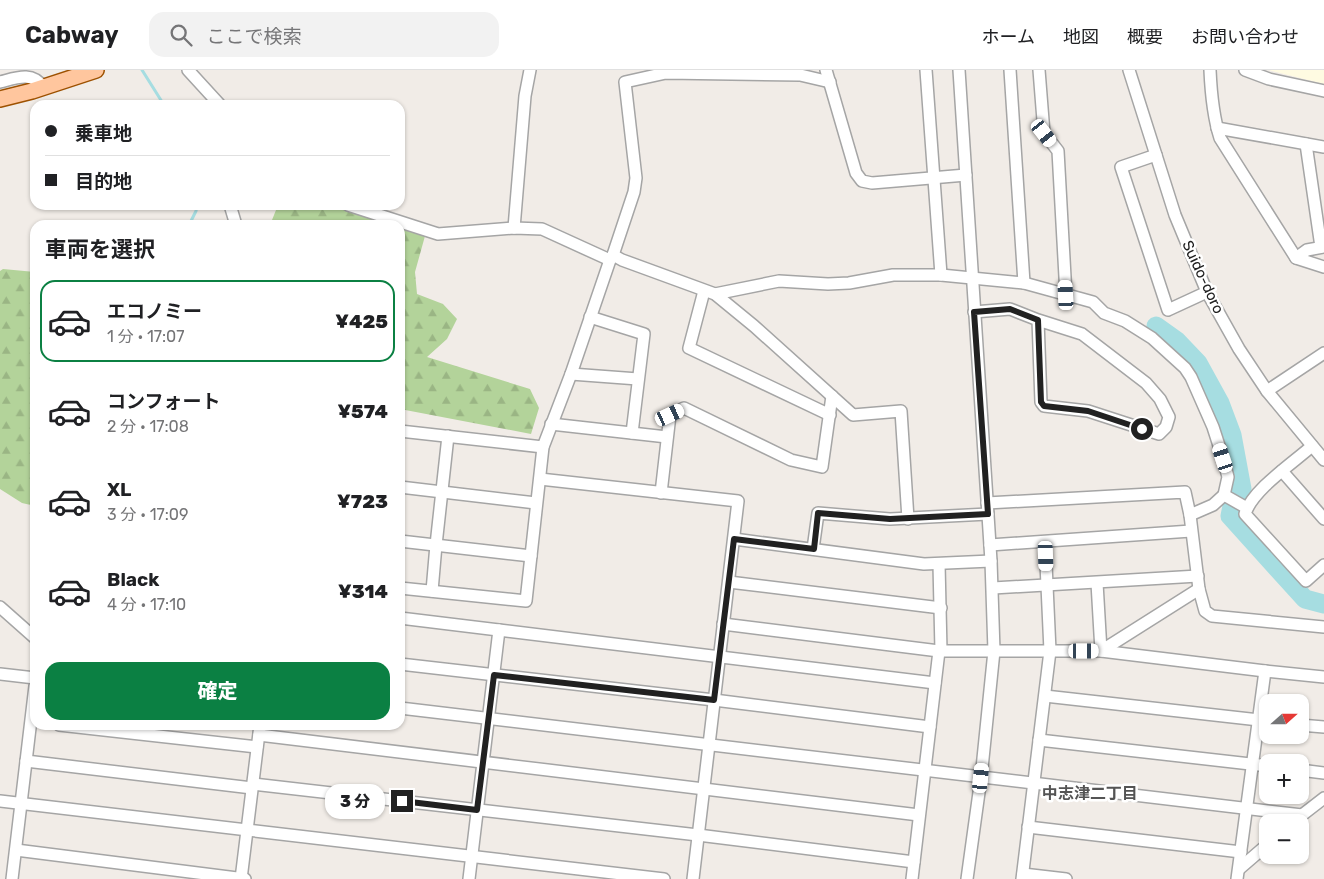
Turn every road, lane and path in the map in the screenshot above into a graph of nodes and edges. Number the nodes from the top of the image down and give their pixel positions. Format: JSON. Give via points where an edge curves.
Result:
{"nodes":[{"id":1,"x":96,"y":70,"type":"edge"},
{"id":2,"x":188,"y":70,"type":"edge"},
{"id":3,"x":530,"y":70,"type":"edge"},
{"id":4,"x":826,"y":70,"type":"edge"},
{"id":5,"x":926,"y":70,"type":"edge"},
{"id":6,"x":959,"y":70,"type":"edge"},
{"id":7,"x":1010,"y":70,"type":"edge"},
{"id":8,"x":1039,"y":70,"type":"edge"},
{"id":9,"x":1129,"y":70,"type":"edge"},
{"id":10,"x":1210,"y":70,"type":"edge"},
{"id":11,"x":1245,"y":70,"type":"edge"},
{"id":12,"x":667,"y":72,"type":"edge"},
{"id":13,"x":0,"y":82,"type":"edge"},
{"id":14,"x":830,"y":82,"type":"junction"},
{"id":15,"x":43,"y":87,"type":"junction"},
{"id":16,"x":1324,"y":91,"type":"edge"},
{"id":17,"x":0,"y":100,"type":"edge"},
{"id":18,"x":215,"y":100,"type":"edge"},
{"id":19,"x":1217,"y":128,"type":"junction"},
{"id":20,"x":1306,"y":144,"type":"junction"},
{"id":21,"x":1324,"y":147,"type":"edge"},
{"id":22,"x":1156,"y":155,"type":"junction"},
{"id":23,"x":966,"y":176,"type":"junction"},
{"id":24,"x":933,"y":178,"type":"junction"},
{"id":25,"x":364,"y":210,"type":"edge"},
{"id":26,"x":395,"y":220,"type":"edge"},
{"id":27,"x":405,"y":223,"type":"edge"},
{"id":28,"x":514,"y":228,"type":"junction"},
{"id":29,"x":1322,"y":247,"type":"edge"},
{"id":30,"x":612,"y":258,"type":"junction"},
{"id":31,"x":1296,"y":258,"type":"junction"},
{"id":32,"x":1324,"y":268,"type":"edge"},
{"id":33,"x":941,"y":275,"type":"junction"},
{"id":34,"x":972,"y":278,"type":"junction"},
{"id":35,"x":1024,"y":283,"type":"junction"},
{"id":36,"x":1206,"y":292,"type":"junction"},
{"id":37,"x":710,"y":293,"type":"junction"},
{"id":38,"x":1066,"y":295,"type":"junction"},
{"id":39,"x":974,"y":312,"type":"junction"},
{"id":40,"x":590,"y":318,"type":"junction"},
{"id":41,"x":1038,"y":320,"type":"junction"},
{"id":42,"x":1324,"y":353,"type":"edge"},
{"id":43,"x":571,"y":374,"type":"junction"},
{"id":44,"x":638,"y":379,"type":"junction"},
{"id":45,"x":1267,"y":391,"type":"junction"},
{"id":46,"x":832,"y":396,"type":"junction"},
{"id":47,"x":830,"y":415,"type":"junction"},
{"id":48,"x":551,"y":424,"type":"junction"},
{"id":49,"x":405,"y":432,"type":"edge"},
{"id":50,"x":632,"y":433,"type":"junction"},
{"id":51,"x":448,"y":436,"type":"junction"},
{"id":52,"x":667,"y":437,"type":"junction"},
{"id":53,"x":1312,"y":446,"type":"junction"},
{"id":54,"x":543,"y":447,"type":"junction"},
{"id":55,"x":1324,"y":460,"type":"edge"},
{"id":56,"x":1282,"y":471,"type":"junction"},
{"id":57,"x":540,"y":479,"type":"junction"},
{"id":58,"x":405,"y":488,"type":"edge"},
{"id":59,"x":442,"y":493,"type":"junction"},
{"id":60,"x":661,"y":493,"type":"junction"},
{"id":61,"x":1224,"y":495,"type":"junction"},
{"id":62,"x":536,"y":503,"type":"junction"},
{"id":63,"x":1247,"y":508,"type":"junction"},
{"id":64,"x":988,"y":509,"type":"junction"},
{"id":65,"x":1190,"y":514,"type":"junction"},
{"id":66,"x":908,"y":518,"type":"junction"},
{"id":67,"x":1324,"y":519,"type":"edge"},
{"id":68,"x":1191,"y":531,"type":"junction"},
{"id":69,"x":734,"y":539,"type":"junction"},
{"id":70,"x":405,"y":542,"type":"edge"},
{"id":71,"x":1045,"y":542,"type":"junction"},
{"id":72,"x":436,"y":545,"type":"junction"},
{"id":73,"x":990,"y":545,"type":"junction"},
{"id":74,"x":814,"y":549,"type":"junction"},
{"id":75,"x":531,"y":556,"type":"junction"},
{"id":76,"x":992,"y":562,"type":"junction"},
{"id":77,"x":940,"y":564,"type":"junction"},
{"id":78,"x":1324,"y":565,"type":"edge"},
{"id":79,"x":1198,"y":576,"type":"junction"},
{"id":80,"x":728,"y":582,"type":"junction"},
{"id":81,"x":1097,"y":583,"type":"junction"},
{"id":82,"x":1046,"y":585,"type":"junction"},
{"id":83,"x":405,"y":588,"type":"edge"},
{"id":84,"x":993,"y":588,"type":"junction"},
{"id":85,"x":1199,"y":589,"type":"junction"},
{"id":86,"x":432,"y":591,"type":"junction"},
{"id":87,"x":0,"y":607,"type":"edge"},
{"id":88,"x":942,"y":608,"type":"junction"},
{"id":89,"x":405,"y":619,"type":"edge"},
{"id":90,"x":723,"y":624,"type":"junction"},
{"id":91,"x":1324,"y":628,"type":"edge"},
{"id":92,"x":499,"y":630,"type":"junction"},
{"id":93,"x":30,"y":634,"type":"edge"},
{"id":94,"x":940,"y":651,"type":"junction"},
{"id":95,"x":994,"y":651,"type":"junction"},
{"id":96,"x":1050,"y":651,"type":"junction"},
{"id":97,"x":1101,"y":651,"type":"junction"},
{"id":98,"x":720,"y":657,"type":"junction"},
{"id":99,"x":405,"y":665,"type":"edge"},
{"id":100,"x":1265,"y":671,"type":"junction"},
{"id":101,"x":0,"y":674,"type":"edge"},
{"id":102,"x":494,"y":675,"type":"junction"},
{"id":103,"x":30,"y":677,"type":"edge"},
{"id":104,"x":1324,"y":677,"type":"edge"},
{"id":105,"x":935,"y":683,"type":"junction"},
{"id":106,"x":1264,"y":694,"type":"edge"},
{"id":107,"x":1045,"y":696,"type":"junction"},
{"id":108,"x":714,"y":700,"type":"junction"},
{"id":109,"x":405,"y":709,"type":"edge"},
{"id":110,"x":488,"y":719,"type":"junction"},
{"id":111,"x":1259,"y":720,"type":"edge"},
{"id":112,"x":1309,"y":726,"type":"edge"},
{"id":113,"x":1324,"y":727,"type":"edge"},
{"id":114,"x":930,"y":728,"type":"junction"},
{"id":115,"x":32,"y":730,"type":"edge"},
{"id":116,"x":150,"y":730,"type":"edge"},
{"id":117,"x":259,"y":736,"type":"edge"},
{"id":118,"x":1259,"y":738,"type":"edge"},
{"id":119,"x":1039,"y":740,"type":"junction"},
{"id":120,"x":709,"y":746,"type":"junction"},
{"id":121,"x":26,"y":761,"type":"junction"},
{"id":122,"x":483,"y":762,"type":"junction"},
{"id":123,"x":1253,"y":764,"type":"junction"},
{"id":124,"x":1259,"y":765,"type":"edge"},
{"id":125,"x":924,"y":771,"type":"junction"},
{"id":126,"x":1309,"y":771,"type":"edge"},
{"id":127,"x":1324,"y":773,"type":"edge"},
{"id":128,"x":981,"y":778,"type":"junction"},
{"id":129,"x":1034,"y":784,"type":"junction"},
{"id":130,"x":253,"y":786,"type":"junction"},
{"id":131,"x":704,"y":789,"type":"junction"},
{"id":132,"x":1324,"y":798,"type":"edge"},
{"id":133,"x":0,"y":802,"type":"edge"},
{"id":134,"x":21,"y":804,"type":"junction"},
{"id":135,"x":1246,"y":809,"type":"junction"},
{"id":136,"x":477,"y":810,"type":"junction"},
{"id":137,"x":1272,"y":814,"type":"edge"},
{"id":138,"x":1303,"y":814,"type":"edge"},
{"id":139,"x":919,"y":815,"type":"junction"},
{"id":140,"x":1028,"y":827,"type":"junction"},
{"id":141,"x":247,"y":829,"type":"junction"},
{"id":142,"x":698,"y":835,"type":"junction"},
{"id":143,"x":16,"y":850,"type":"junction"},
{"id":144,"x":1241,"y":852,"type":"junction"},
{"id":145,"x":1259,"y":853,"type":"edge"},
{"id":146,"x":472,"y":857,"type":"junction"},
{"id":147,"x":914,"y":862,"type":"junction"},
{"id":148,"x":1238,"y":874,"type":"edge"},
{"id":149,"x":1022,"y":876,"type":"edge"},
{"id":150,"x":12,"y":879,"type":"edge"},
{"id":151,"x":242,"y":879,"type":"edge"},
{"id":152,"x":469,"y":879,"type":"edge"},
{"id":153,"x":664,"y":879,"type":"edge"},
{"id":154,"x":693,"y":879,"type":"edge"},
{"id":155,"x":912,"y":879,"type":"edge"},
{"id":156,"x":967,"y":879,"type":"edge"},
{"id":157,"x":1066,"y":879,"type":"edge"}],
"edges":[{"from":1,"to":15,"type":"main road"},
{"from":2,"to":18,"type":"street"},
{"from":3,"to":28,"type":"street"},
{"from":4,"to":14,"type":"street"},
{"from":5,"to":24,"type":"street"},
{"from":6,"to":23,"type":"street"},
{"from":7,"to":35,"type":"street"},
{"from":8,"to":38,"type":"street","via":[[1044,133],[1058,151]]},
{"from":9,"to":22,"type":"street","name":"Suido-doro"},
{"from":10,"to":19,"type":"street"},
{"from":11,"to":16,"type":"street"},
{"from":12,"to":14,"type":"street","via":[[800,76]]},
{"from":12,"to":30,"type":"street","via":[[624,82],[636,178]]},
{"from":13,"to":15,"type":"street","via":[[23,76]]},
{"from":14,"to":24,"type":"street","via":[[856,173],[862,181]]},
{"from":15,"to":17,"type":"main road"},
{"from":19,"to":20,"type":"street"},
{"from":19,"to":31,"type":"street","via":[[1220,138]]},
{"from":20,"to":21,"type":"street"},
{"from":20,"to":29,"type":"street"},
{"from":22,"to":36,"type":"street","name":"Suido-doro","via":[[1175,215]]},
{"from":22,"to":36,"type":"street","via":[[1121,167],[1168,310]]},
{"from":23,"to":24,"type":"street"},
{"from":23,"to":34,"type":"street"},
{"from":24,"to":33,"type":"street"},
{"from":25,"to":26,"type":"street"},
{"from":27,"to":28,"type":"street","via":[[438,234]]},
{"from":28,"to":30,"type":"street","via":[[542,228]]},
{"from":29,"to":31,"type":"street","via":[[1307,250]]},
{"from":30,"to":37,"type":"street"},
{"from":30,"to":40,"type":"street"},
{"from":31,"to":32,"type":"street"},
{"from":33,"to":34,"type":"street"},
{"from":33,"to":37,"type":"street","via":[[893,275],[828,284],[780,281]]},
{"from":34,"to":35,"type":"street"},
{"from":34,"to":39,"type":"street"},
{"from":35,"to":38,"type":"street"},
{"from":36,"to":45,"type":"street","name":"Suido-doro"},
{"from":37,"to":46,"type":"street","via":[[754,326]]},
{"from":37,"to":47,"type":"street","via":[[689,348]]},
{"from":38,"to":61,"type":"street","via":[[1093,302],[1104,313],[1125,321],[1152,338],[1185,368],[1198,391],[1223,458],[1228,477]]},
{"from":39,"to":41,"type":"street","via":[[1010,309]]},
{"from":39,"to":64,"type":"street"},
{"from":40,"to":43,"type":"street"},
{"from":40,"to":44,"type":"street","via":[[644,334]]},
{"from":41,"to":41,"type":"street","via":[[1082,334],[1146,383],[1160,399],[1169,417],[1166,427],[1159,434],[1088,411],[1044,406],[1041,402]]},
{"from":42,"to":45,"type":"street"},
{"from":43,"to":44,"type":"street"},
{"from":43,"to":48,"type":"street"},
{"from":44,"to":50,"type":"street"},
{"from":45,"to":53,"type":"street","name":"Suido-doro"},
{"from":46,"to":47,"type":"street"},
{"from":46,"to":66,"type":"street","via":[[853,415],[901,411]]},
{"from":47,"to":52,"type":"street","via":[[822,467],[790,460],[684,408],[670,415]]},
{"from":48,"to":50,"type":"street"},
{"from":48,"to":54,"type":"street"},
{"from":49,"to":51,"type":"street"},
{"from":50,"to":52,"type":"street"},
{"from":51,"to":54,"type":"street"},
{"from":51,"to":59,"type":"street"},
{"from":52,"to":60,"type":"street"},
{"from":53,"to":55,"type":"street","name":"Suido-doro"},
{"from":53,"to":56,"type":"street"},
{"from":54,"to":57,"type":"street"},
{"from":56,"to":63,"type":"street","via":[[1257,493]]},
{"from":56,"to":67,"type":"street"},
{"from":57,"to":60,"type":"street"},
{"from":57,"to":62,"type":"street"},
{"from":58,"to":59,"type":"street"},
{"from":59,"to":62,"type":"street"},
{"from":59,"to":72,"type":"street"},
{"from":60,"to":69,"type":"street","via":[[738,501]]},
{"from":61,"to":63,"type":"street"},
{"from":61,"to":65,"type":"street","via":[[1213,505]]},
{"from":62,"to":75,"type":"street"},
{"from":63,"to":78,"type":"street","via":[[1246,514],[1306,581]]},
{"from":64,"to":65,"type":"street","via":[[1185,492]]},
{"from":64,"to":66,"type":"street"},
{"from":64,"to":73,"type":"street"},
{"from":65,"to":68,"type":"street"},
{"from":66,"to":74,"type":"street","via":[[818,513]]},
{"from":68,"to":71,"type":"street"},
{"from":68,"to":79,"type":"street"},
{"from":69,"to":74,"type":"street"},
{"from":69,"to":80,"type":"street"},
{"from":70,"to":72,"type":"street"},
{"from":71,"to":73,"type":"street"},
{"from":71,"to":82,"type":"street"},
{"from":72,"to":75,"type":"street"},
{"from":72,"to":86,"type":"street"},
{"from":73,"to":76,"type":"street"},
{"from":74,"to":77,"type":"street"},
{"from":75,"to":86,"type":"street","via":[[526,601]]},
{"from":76,"to":77,"type":"street"},
{"from":76,"to":84,"type":"street"},
{"from":77,"to":88,"type":"street"},
{"from":79,"to":81,"type":"street"},
{"from":79,"to":85,"type":"street"},
{"from":80,"to":88,"type":"street"},
{"from":80,"to":90,"type":"street"},
{"from":81,"to":82,"type":"street"},
{"from":81,"to":97,"type":"street"},
{"from":82,"to":84,"type":"street"},
{"from":82,"to":96,"type":"street"},
{"from":83,"to":86,"type":"street"},
{"from":84,"to":95,"type":"street"},
{"from":85,"to":91,"type":"street","via":[[1205,611],[1212,616]]},
{"from":85,"to":97,"type":"street"},
{"from":87,"to":93,"type":"street"},
{"from":88,"to":94,"type":"street"},
{"from":89,"to":92,"type":"street"},
{"from":90,"to":94,"type":"street"},
{"from":90,"to":98,"type":"street"},
{"from":92,"to":98,"type":"street"},
{"from":92,"to":102,"type":"street"},
{"from":94,"to":95,"type":"street"},
{"from":94,"to":105,"type":"street"},
{"from":95,"to":96,"type":"street"},
{"from":95,"to":128,"type":"street"},
{"from":96,"to":97,"type":"street"},
{"from":96,"to":107,"type":"street"},
{"from":97,"to":100,"type":"street"},
{"from":98,"to":105,"type":"street"},
{"from":98,"to":108,"type":"street"},
{"from":99,"to":102,"type":"street"},
{"from":100,"to":104,"type":"street"},
{"from":100,"to":106,"type":"street"},
{"from":101,"to":103,"type":"street"},
{"from":102,"to":108,"type":"street"},
{"from":102,"to":110,"type":"street"},
{"from":105,"to":114,"type":"street"},
{"from":107,"to":111,"type":"street"},
{"from":107,"to":119,"type":"street"},
{"from":108,"to":114,"type":"street"},
{"from":108,"to":120,"type":"street"},
{"from":109,"to":110,"type":"street"},
{"from":110,"to":120,"type":"street"},
{"from":110,"to":122,"type":"street"},
{"from":112,"to":113,"type":"street"},
{"from":114,"to":125,"type":"street"},
{"from":115,"to":121,"type":"street"},
{"from":116,"to":117,"type":"street"},
{"from":117,"to":122,"type":"street"},
{"from":117,"to":130,"type":"street"},
{"from":118,"to":123,"type":"street"},
{"from":119,"to":123,"type":"street"},
{"from":119,"to":129,"type":"street"},
{"from":120,"to":125,"type":"street"},
{"from":120,"to":131,"type":"street"},
{"from":121,"to":130,"type":"street"},
{"from":121,"to":134,"type":"street"},
{"from":122,"to":131,"type":"street"},
{"from":122,"to":136,"type":"street"},
{"from":123,"to":124,"type":"street"},
{"from":123,"to":135,"type":"street"},
{"from":125,"to":128,"type":"street"},
{"from":125,"to":139,"type":"street"},
{"from":126,"to":127,"type":"street"},
{"from":128,"to":129,"type":"street"},
{"from":128,"to":156,"type":"street"},
{"from":129,"to":135,"type":"street"},
{"from":129,"to":140,"type":"street"},
{"from":130,"to":136,"type":"street"},
{"from":130,"to":141,"type":"street"},
{"from":131,"to":139,"type":"street"},
{"from":131,"to":142,"type":"street"},
{"from":132,"to":138,"type":"street"},
{"from":133,"to":134,"type":"street"},
{"from":134,"to":141,"type":"street"},
{"from":134,"to":143,"type":"street"},
{"from":135,"to":137,"type":"street"},
{"from":135,"to":144,"type":"street"},
{"from":136,"to":142,"type":"street"},
{"from":136,"to":146,"type":"street"},
{"from":139,"to":147,"type":"street"},
{"from":140,"to":144,"type":"street"},
{"from":140,"to":149,"type":"street"},
{"from":141,"to":146,"type":"street"},
{"from":141,"to":151,"type":"street"},
{"from":142,"to":147,"type":"street"},
{"from":142,"to":154,"type":"street"},
{"from":143,"to":150,"type":"street"},
{"from":143,"to":151,"type":"street"},
{"from":144,"to":148,"type":"street"},
{"from":145,"to":148,"type":"street"},
{"from":146,"to":152,"type":"street"},
{"from":146,"to":153,"type":"street"},
{"from":147,"to":155,"type":"street"},
{"from":149,"to":157,"type":"street"}]}
